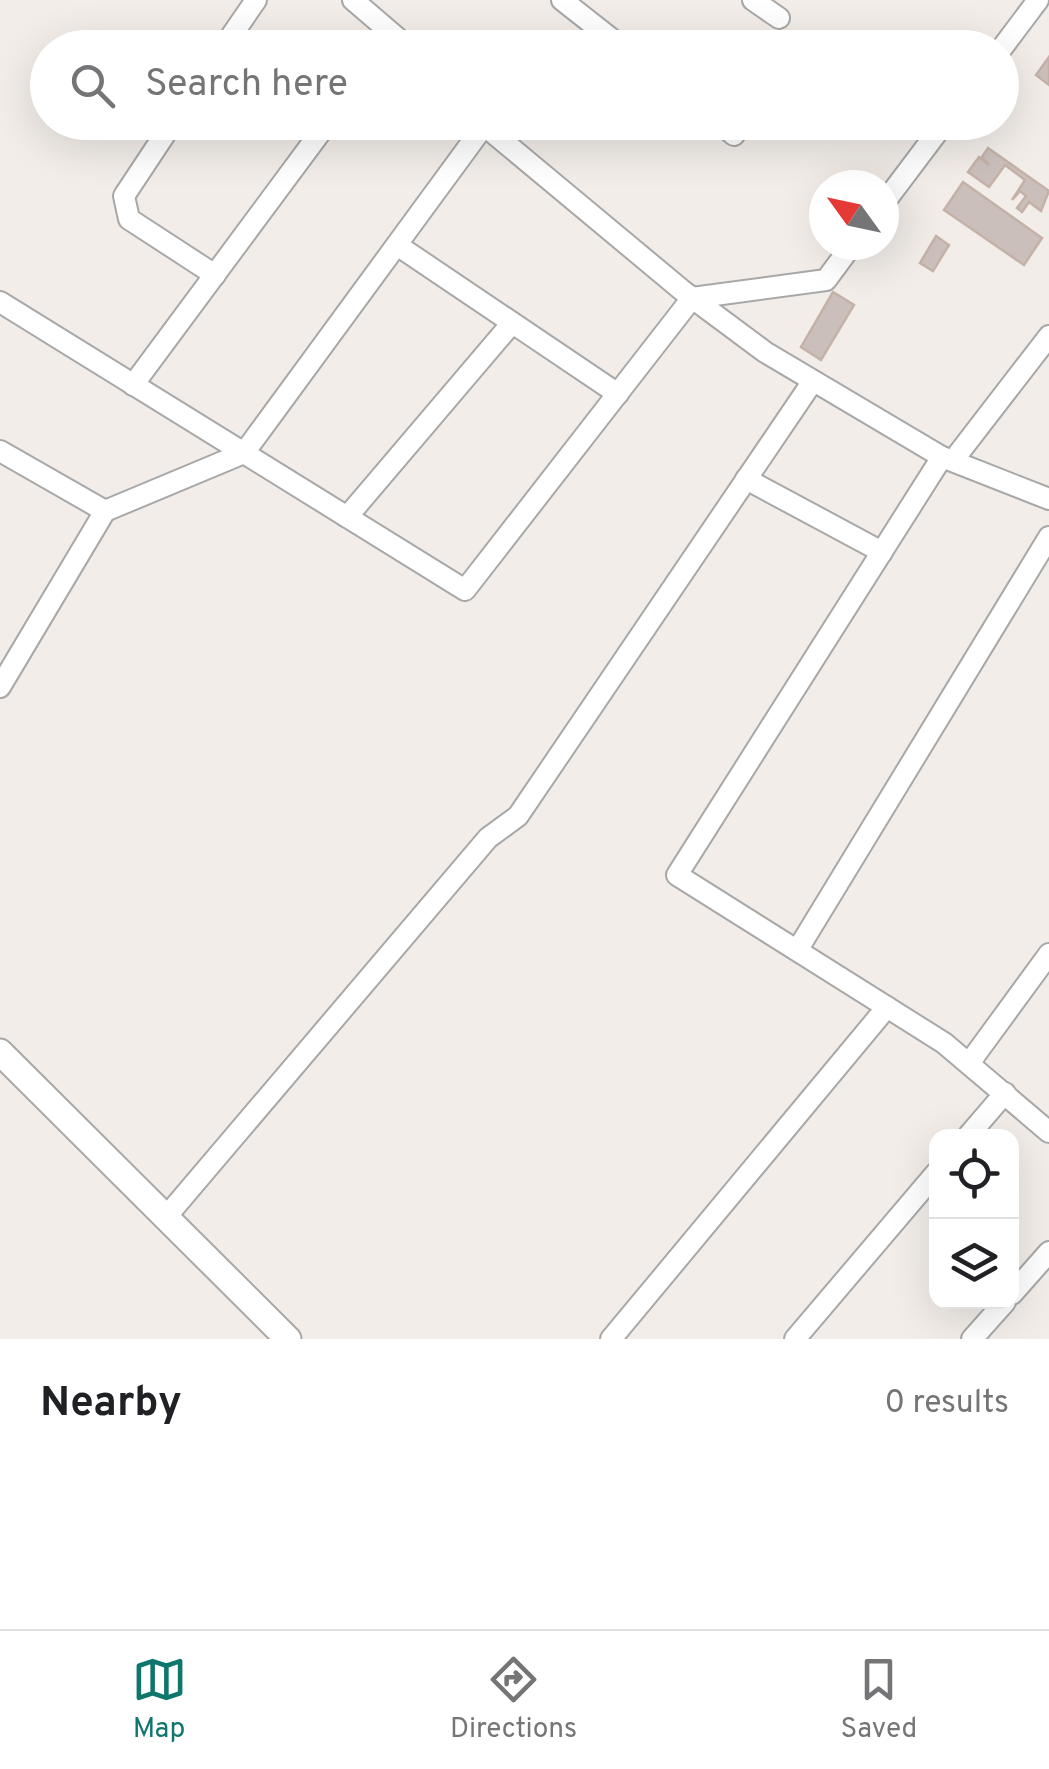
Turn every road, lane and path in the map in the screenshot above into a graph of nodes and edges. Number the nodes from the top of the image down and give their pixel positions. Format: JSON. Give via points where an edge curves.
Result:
{"nodes":[{"id":1,"x":256,"y":0,"type":"edge"},
{"id":2,"x":353,"y":0,"type":"edge"},
{"id":3,"x":562,"y":0,"type":"edge"},
{"id":4,"x":754,"y":0,"type":"edge"},
{"id":5,"x":1038,"y":0,"type":"edge"},
{"id":6,"x":779,"y":18,"type":"dead end"},
{"id":7,"x":235,"y":30,"type":"edge"},
{"id":8,"x":382,"y":30,"type":"edge"},
{"id":9,"x":600,"y":30,"type":"edge"},
{"id":10,"x":1016,"y":30,"type":"edge"},
{"id":11,"x":161,"y":140,"type":"edge"},
{"id":12,"x":315,"y":140,"type":"edge"},
{"id":13,"x":471,"y":140,"type":"edge"},
{"id":14,"x":500,"y":140,"type":"edge"},
{"id":15,"x":931,"y":140,"type":"edge"},
{"id":16,"x":899,"y":183,"type":"edge"},
{"id":17,"x":397,"y":245,"type":"junction"},
{"id":18,"x":841,"y":260,"type":"edge"},
{"id":19,"x":215,"y":275,"type":"junction"},
{"id":20,"x":692,"y":298,"type":"junction"},
{"id":21,"x":0,"y":302,"type":"edge"},
{"id":22,"x":512,"y":322,"type":"junction"},
{"id":23,"x":1049,"y":336,"type":"edge"},
{"id":24,"x":813,"y":381,"type":"junction"},
{"id":25,"x":134,"y":385,"type":"junction"},
{"id":26,"x":618,"y":394,"type":"junction"},
{"id":27,"x":0,"y":451,"type":"edge"},
{"id":28,"x":244,"y":452,"type":"junction"},
{"id":29,"x":948,"y":458,"type":"junction"},
{"id":30,"x":746,"y":479,"type":"junction"},
{"id":31,"x":1049,"y":499,"type":"edge"},
{"id":32,"x":104,"y":511,"type":"junction"},
{"id":33,"x":347,"y":517,"type":"junction"},
{"id":34,"x":1049,"y":537,"type":"edge"},
{"id":35,"x":882,"y":552,"type":"junction"},
{"id":36,"x":0,"y":687,"type":"edge"},
{"id":37,"x":798,"y":950,"type":"junction"},
{"id":38,"x":1049,"y":954,"type":"edge"},
{"id":39,"x":888,"y":1007,"type":"junction"},
{"id":40,"x":0,"y":1052,"type":"edge"},
{"id":41,"x":970,"y":1062,"type":"junction"},
{"id":42,"x":1005,"y":1093,"type":"junction"},
{"id":43,"x":974,"y":1129,"type":"edge"},
{"id":44,"x":1049,"y":1132,"type":"edge"},
{"id":45,"x":929,"y":1181,"type":"edge"},
{"id":46,"x":166,"y":1218,"type":"junction"},
{"id":47,"x":1049,"y":1252,"type":"edge"},
{"id":48,"x":1019,"y":1286,"type":"edge"},
{"id":49,"x":999,"y":1309,"type":"edge"},
{"id":50,"x":288,"y":1339,"type":"edge"},
{"id":51,"x":611,"y":1339,"type":"edge"},
{"id":52,"x":796,"y":1339,"type":"edge"},
{"id":53,"x":972,"y":1339,"type":"edge"}],
"edges":[{"from":1,"to":7,"type":"street"},
{"from":2,"to":8,"type":"street"},
{"from":3,"to":9,"type":"street"},
{"from":4,"to":6,"type":"street"},
{"from":5,"to":10,"type":"street"},
{"from":11,"to":19,"type":"street","via":[[124,196],[128,219]]},
{"from":12,"to":19,"type":"street"},
{"from":13,"to":17,"type":"street"},
{"from":14,"to":20,"type":"street"},
{"from":15,"to":16,"type":"street"},
{"from":17,"to":22,"type":"street"},
{"from":17,"to":28,"type":"street"},
{"from":18,"to":20,"type":"street","via":[[826,280]]},
{"from":19,"to":25,"type":"street"},
{"from":20,"to":24,"type":"street"},
{"from":20,"to":26,"type":"street"},
{"from":21,"to":25,"type":"street"},
{"from":22,"to":26,"type":"street"},
{"from":22,"to":33,"type":"street"},
{"from":23,"to":29,"type":"street"},
{"from":24,"to":29,"type":"street"},
{"from":24,"to":30,"type":"street"},
{"from":25,"to":28,"type":"street"},
{"from":26,"to":33,"type":"street","via":[[465,590]]},
{"from":27,"to":32,"type":"street"},
{"from":28,"to":32,"type":"street"},
{"from":28,"to":33,"type":"street"},
{"from":29,"to":31,"type":"street"},
{"from":29,"to":35,"type":"street"},
{"from":30,"to":35,"type":"street"},
{"from":30,"to":46,"type":"street","via":[[518,816],[488,838]]},
{"from":32,"to":36,"type":"street"},
{"from":34,"to":37,"type":"street"},
{"from":35,"to":37,"type":"street","via":[[677,875]]},
{"from":37,"to":39,"type":"street"},
{"from":38,"to":41,"type":"street"},
{"from":39,"to":41,"type":"street"},
{"from":39,"to":51,"type":"street"},
{"from":40,"to":46,"type":"street"},
{"from":41,"to":42,"type":"street"},
{"from":42,"to":43,"type":"street"},
{"from":42,"to":44,"type":"street"},
{"from":45,"to":52,"type":"street"},
{"from":46,"to":50,"type":"street"},
{"from":47,"to":48,"type":"street"},
{"from":49,"to":53,"type":"street"}]}
